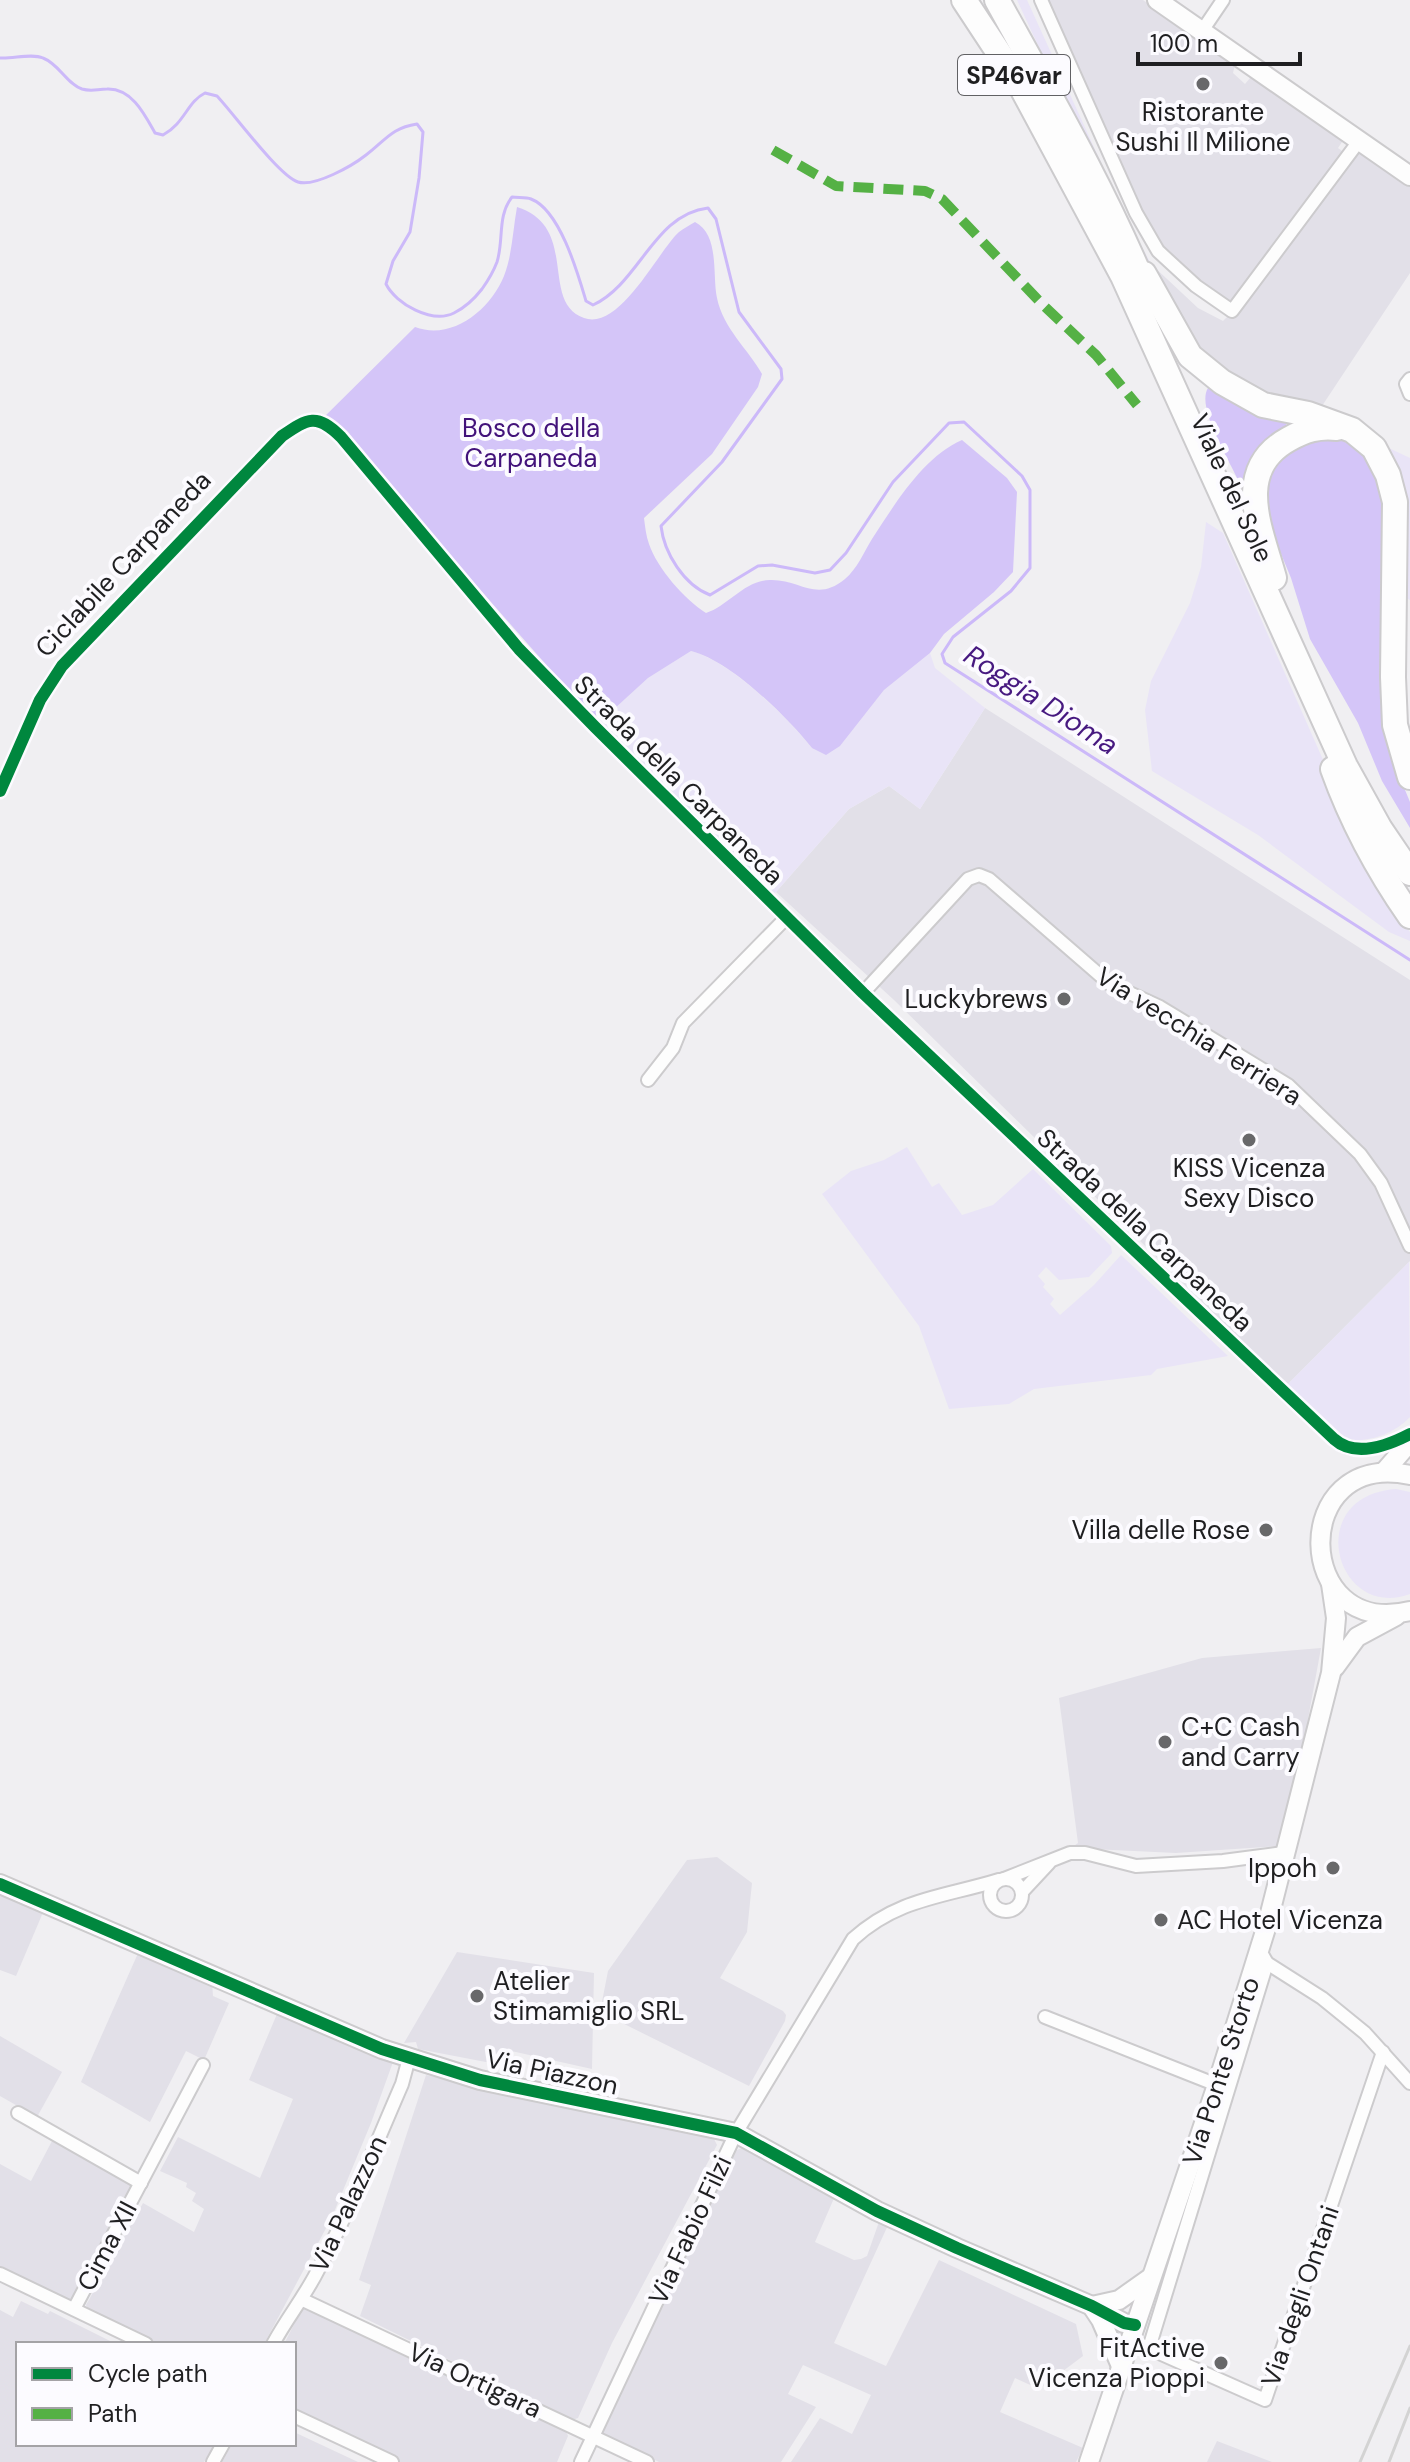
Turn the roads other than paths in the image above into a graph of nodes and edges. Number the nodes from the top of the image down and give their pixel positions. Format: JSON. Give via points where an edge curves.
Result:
{"nodes":[{"id":1,"x":947,"y":0,"type":"edge"},
{"id":2,"x":964,"y":0,"type":"edge"},
{"id":3,"x":979,"y":0,"type":"edge"},
{"id":4,"x":997,"y":0,"type":"edge"},
{"id":5,"x":1041,"y":0,"type":"edge"},
{"id":6,"x":1157,"y":0,"type":"edge"},
{"id":7,"x":1223,"y":0,"type":"edge"},
{"id":8,"x":1202,"y":31,"type":"junction"},
{"id":9,"x":1066,"y":124,"type":"junction"},
{"id":10,"x":1359,"y":141,"type":"junction"},
{"id":11,"x":1059,"y":154,"type":"junction"},
{"id":12,"x":1410,"y":176,"type":"edge"},
{"id":13,"x":1132,"y":255,"type":"junction"},
{"id":14,"x":1410,"y":379,"type":"edge"},
{"id":15,"x":1410,"y":394,"type":"edge"},
{"id":16,"x":1352,"y":430,"type":"junction"},
{"id":17,"x":1274,"y":578,"type":"junction"},
{"id":18,"x":1285,"y":639,"type":"junction"},
{"id":19,"x":1410,"y":777,"type":"edge"},
{"id":20,"x":0,"y":791,"type":"edge"},
{"id":21,"x":1386,"y":825,"type":"junction"},
{"id":22,"x":1410,"y":847,"type":"edge"},
{"id":23,"x":1410,"y":873,"type":"edge"},
{"id":24,"x":1410,"y":916,"type":"edge"},
{"id":25,"x":786,"y":918,"type":"junction"},
{"id":26,"x":863,"y":993,"type":"junction"},
{"id":27,"x":648,"y":1080,"type":"dead end"},
{"id":28,"x":1409,"y":1242,"type":"edge"},
{"id":29,"x":1410,"y":1434,"type":"edge"},
{"id":30,"x":1410,"y":1442,"type":"edge"},
{"id":31,"x":1384,"y":1472,"type":"junction"},
{"id":32,"x":1410,"y":1475,"type":"edge"},
{"id":33,"x":1331,"y":1584,"type":"junction"},
{"id":34,"x":1405,"y":1612,"type":"edge"},
{"id":35,"x":1331,"y":1673,"type":"junction"},
{"id":36,"x":1283,"y":1853,"type":"junction"},
{"id":37,"x":1057,"y":1856,"type":"junction"},
{"id":38,"x":1001,"y":1880,"type":"junction"},
{"id":39,"x":0,"y":1884,"type":"edge"},
{"id":40,"x":1022,"y":1892,"type":"junction"},
{"id":41,"x":956,"y":1894,"type":"junction"},
{"id":42,"x":990,"y":1900,"type":"junction"},
{"id":43,"x":1263,"y":1957,"type":"junction"},
{"id":44,"x":1045,"y":2017,"type":"dead end"},
{"id":45,"x":1383,"y":2052,"type":"junction"},
{"id":46,"x":409,"y":2058,"type":"junction"},
{"id":47,"x":203,"y":2065,"type":"dead end"},
{"id":48,"x":1410,"y":2083,"type":"edge"},
{"id":49,"x":1217,"y":2085,"type":"junction"},
{"id":50,"x":18,"y":2113,"type":"dead end"},
{"id":51,"x":736,"y":2133,"type":"junction"},
{"id":52,"x":141,"y":2183,"type":"junction"},
{"id":53,"x":0,"y":2274,"type":"edge"},
{"id":54,"x":1150,"y":2278,"type":"junction"},
{"id":55,"x":303,"y":2300,"type":"junction"},
{"id":56,"x":1098,"y":2305,"type":"junction"},
{"id":57,"x":74,"y":2309,"type":"junction"},
{"id":58,"x":1133,"y":2332,"type":"junction"},
{"id":59,"x":142,"y":2342,"type":"edge"},
{"id":60,"x":274,"y":2342,"type":"edge"},
{"id":61,"x":1149,"y":2348,"type":"junction"},
{"id":62,"x":1121,"y":2366,"type":"junction"},
{"id":63,"x":296,"y":2417,"type":"edge"},
{"id":64,"x":593,"y":2436,"type":"junction"},
{"id":65,"x":392,"y":2462,"type":"edge"},
{"id":66,"x":581,"y":2462,"type":"edge"},
{"id":67,"x":647,"y":2462,"type":"edge"},
{"id":68,"x":1089,"y":2462,"type":"edge"}],
"edges":[{"from":1,"to":11,"type":"highway"},
{"from":2,"to":11,"type":"highway","number":"SP46var"},
{"from":3,"to":9,"type":"highway","number":"SP46var"},
{"from":4,"to":9,"type":"highway"},
{"from":5,"to":10,"type":"street","via":[[1158,251],[1232,311]]},
{"from":6,"to":8,"type":"street"},
{"from":7,"to":8,"type":"street"},
{"from":8,"to":10,"type":"street"},
{"from":9,"to":13,"type":"highway","name":"Viale del Sole"},
{"from":10,"to":12,"type":"street"},
{"from":11,"to":18,"type":"highway","name":"Viale del Sole","via":[[1123,276]]},
{"from":13,"to":16,"type":"highway","via":[[1190,356],[1222,382],[1263,405]]},
{"from":13,"to":17,"type":"highway","name":"Viale del Sole"},
{"from":14,"to":15,"type":"street"},
{"from":16,"to":17,"type":"highway","via":[[1305,430],[1266,458],[1255,480],[1254,507]]},
{"from":16,"to":19,"type":"highway","via":[[1374,448],[1395,502],[1395,725]]},
{"from":17,"to":21,"type":"highway","name":"Viale del Sole"},
{"from":18,"to":21,"type":"highway","name":"Viale del Sole","via":[[1345,766]]},
{"from":18,"to":24,"type":"highway","via":[[1344,799],[1385,881]]},
{"from":20,"to":25,"type":"street","name":"Strada della Carpaneda","via":[[40,700],[62,666],[282,436],[303,422],[318,420],[341,437],[519,649]]},
{"from":21,"to":22,"type":"highway","name":"Viale del Sole"},
{"from":21,"to":23,"type":"highway","name":"Viale del Sole"},
{"from":25,"to":26,"type":"street","name":"Strada della Carpaneda"},
{"from":25,"to":27,"type":"street","via":[[683,1023],[673,1048]]},
{"from":26,"to":28,"type":"street","name":"Via vecchia Ferriera","via":[[968,879],[989,879],[1110,984],[1160,1007],[1288,1085],[1360,1154],[1381,1183]]},
{"from":26,"to":29,"type":"street","name":"Strada della Carpaneda","via":[[1343,1447],[1368,1449]]},
{"from":30,"to":31,"type":"street"},
{"from":31,"to":32,"type":"street"},
{"from":31,"to":33,"type":"street","name":"Via Ponte Storto","via":[[1343,1489],[1325,1513],[1318,1542]]},
{"from":33,"to":34,"type":"street","via":[[1369,1611]]},
{"from":33,"to":35,"type":"street","name":"Via Ponte Storto","via":[[1336,1618]]},
{"from":34,"to":35,"type":"street","name":"Via Ponte Storto","via":[[1357,1637]]},
{"from":35,"to":36,"type":"street","name":"Via Ponte Storto"},
{"from":36,"to":37,"type":"street","via":[[1136,1866],[1085,1853]]},
{"from":36,"to":43,"type":"street","name":"Via Ponte Storto"},
{"from":37,"to":38,"type":"street","name":"Via Fabio Filzi"},
{"from":37,"to":40,"type":"street"},
{"from":38,"to":40,"type":"street","via":[[1014,1880]]},
{"from":38,"to":41,"type":"street","name":"Via Fabio Filzi"},
{"from":38,"to":42,"type":"street","via":[[990,1891]]},
{"from":39,"to":46,"type":"street","name":"Via Piazzon"},
{"from":40,"to":42,"type":"street","via":[[1012,1910],[997,1909]]},
{"from":41,"to":42,"type":"street","name":"Via Fabio Filzi"},
{"from":41,"to":51,"type":"street","name":"Via Fabio Filzi","via":[[895,1909],[853,1939]]},
{"from":43,"to":45,"type":"street","via":[[1322,1998]]},
{"from":43,"to":49,"type":"street","name":"Via Ponte Storto"},
{"from":43,"to":61,"type":"street"},
{"from":44,"to":49,"type":"street"},
{"from":45,"to":48,"type":"street"},
{"from":45,"to":61,"type":"street","name":"Via degli Ontani","via":[[1265,2400]]},
{"from":46,"to":51,"type":"street","name":"Via Piazzon","via":[[480,2080]]},
{"from":46,"to":55,"type":"street","name":"Via Palazzon","via":[[384,2126]]},
{"from":47,"to":52,"type":"street","name":"Cima XII"},
{"from":49,"to":54,"type":"street","name":"Via Ponte Storto"},
{"from":50,"to":52,"type":"street","name":"Cima XII"},
{"from":51,"to":56,"type":"street","name":"Via Piazzon","via":[[890,2217]]},
{"from":51,"to":64,"type":"street","name":"Via Fabio Filzi"},
{"from":52,"to":57,"type":"street","name":"Cima XII"},
{"from":53,"to":57,"type":"street"},
{"from":54,"to":56,"type":"street","via":[[1119,2300]]},
{"from":54,"to":58,"type":"street","name":"Via Ponte Storto"},
{"from":55,"to":60,"type":"street","name":"Via Palazzon"},
{"from":55,"to":64,"type":"street","name":"Via Ortigara"},
{"from":56,"to":58,"type":"street","name":"Via Piazzon","via":[[1117,2308]]},
{"from":56,"to":62,"type":"street"},
{"from":57,"to":59,"type":"street"},
{"from":58,"to":61,"type":"street","name":"Via degli Ontani"},
{"from":58,"to":62,"type":"street","name":"Via Ponte Storto"},
{"from":62,"to":68,"type":"street","name":"Via Ponte Storto"},
{"from":63,"to":65,"type":"street"},
{"from":64,"to":66,"type":"street","name":"Via Fabio Filzi"},
{"from":64,"to":67,"type":"street","name":"Via Ortigara"}]}
